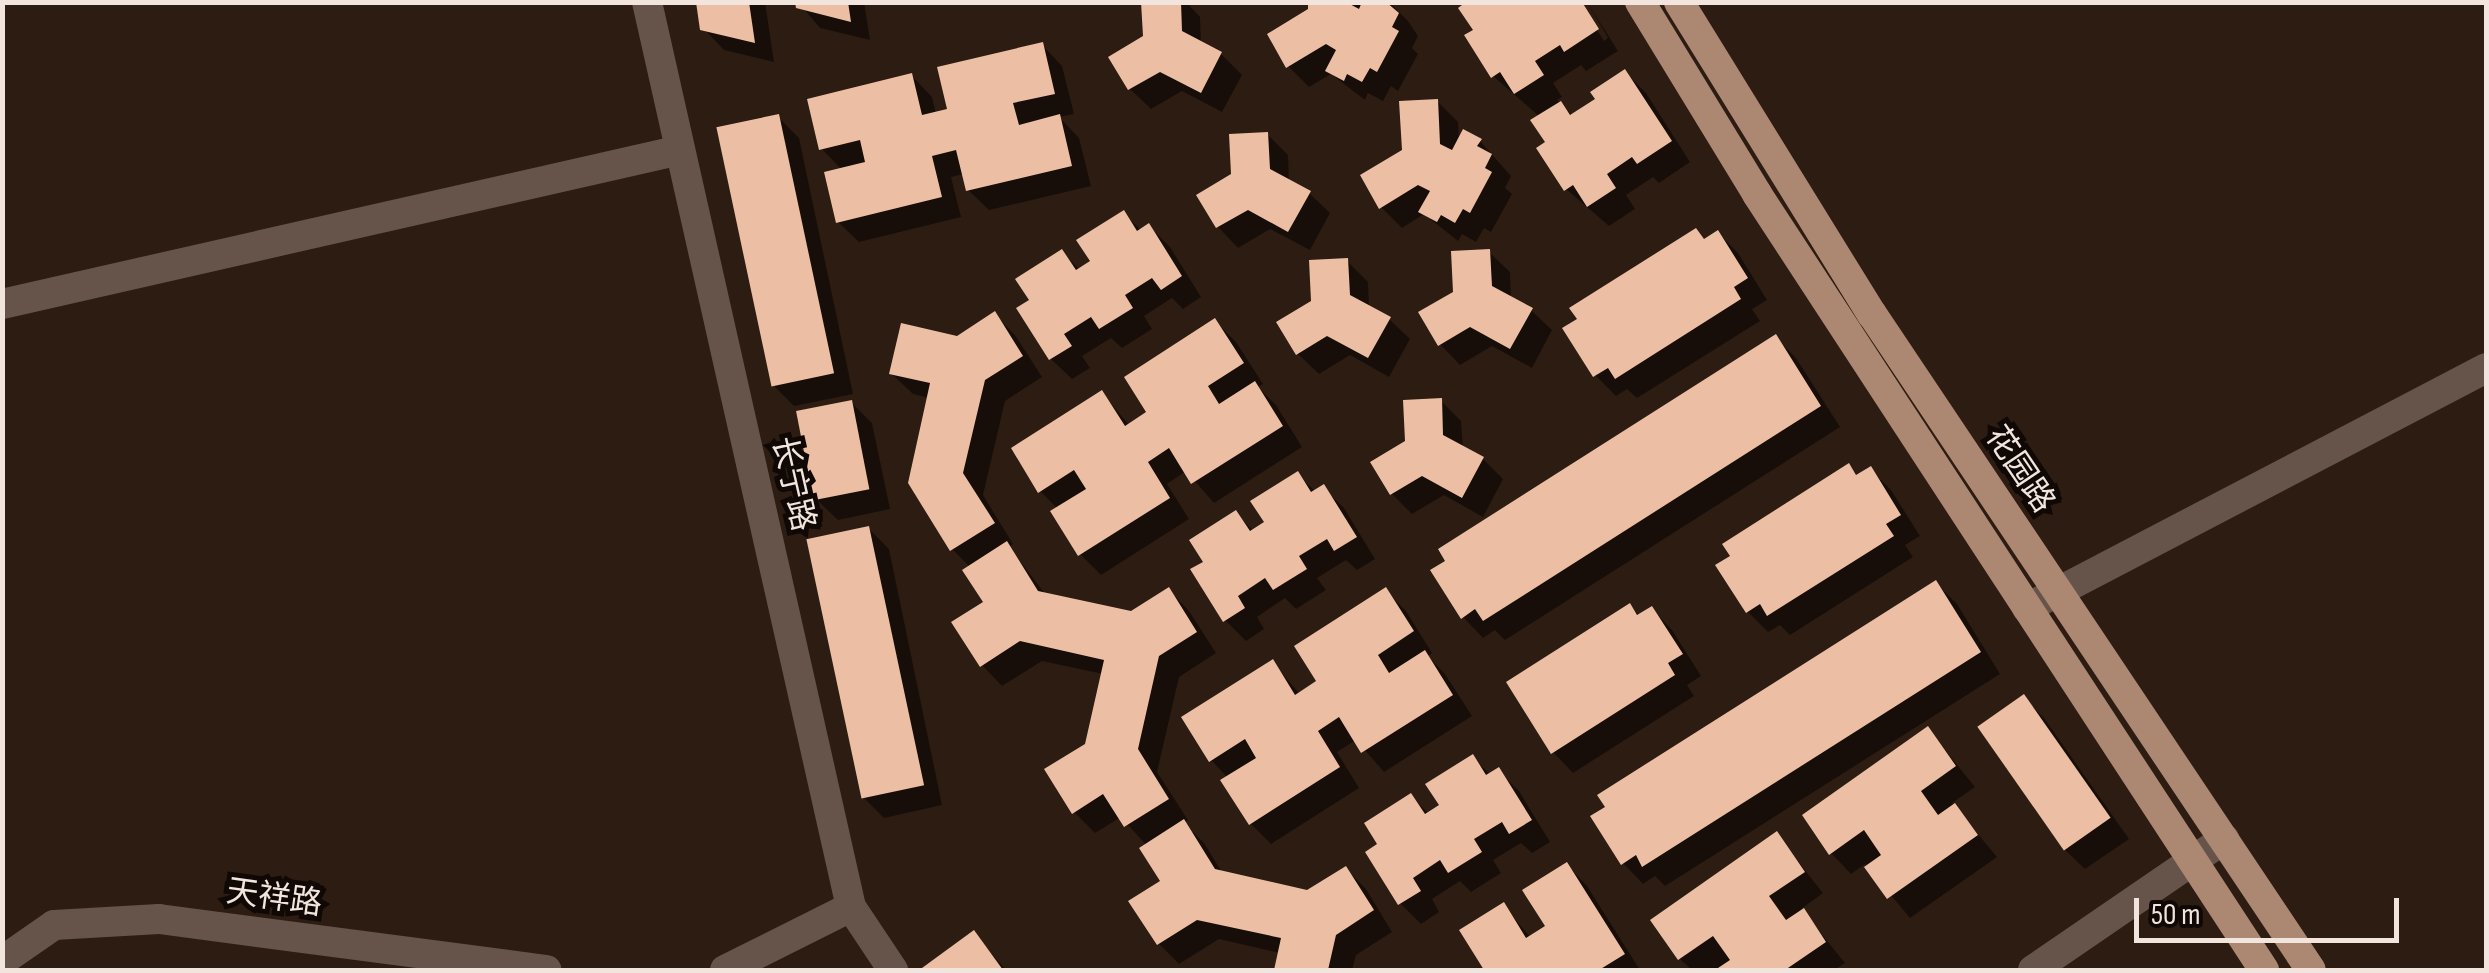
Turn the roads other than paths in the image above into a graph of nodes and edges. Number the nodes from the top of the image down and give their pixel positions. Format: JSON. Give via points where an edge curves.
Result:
{"nodes":[{"id":1,"x":647,"y":2,"type":"edge"},
{"id":2,"x":1640,"y":2,"type":"edge"},
{"id":3,"x":1679,"y":2,"type":"edge"},
{"id":4,"x":680,"y":150,"type":"junction"},
{"id":5,"x":2,"y":304,"type":"edge"},
{"id":6,"x":2486,"y":368,"type":"edge"},
{"id":7,"x":2058,"y":592,"type":"junction"},
{"id":8,"x":2027,"y":608,"type":"junction"},
{"id":9,"x":2224,"y":839,"type":"junction"},
{"id":10,"x":2190,"y":860,"type":"junction"},
{"id":11,"x":851,"y":907,"type":"junction"},
{"id":12,"x":2,"y":961,"type":"edge"},
{"id":13,"x":547,"y":970,"type":"edge"},
{"id":14,"x":725,"y":970,"type":"edge"},
{"id":15,"x":893,"y":970,"type":"edge"},
{"id":16,"x":2033,"y":970,"type":"edge"},
{"id":17,"x":2264,"y":970,"type":"edge"},
{"id":18,"x":2312,"y":970,"type":"edge"}],
"edges":[{"from":1,"to":4,"type":"street","name":"长宁路"},
{"from":2,"to":8,"type":"main road"},
{"from":3,"to":7,"type":"main road","name":"花园路","via":[[1872,314]]},
{"from":4,"to":5,"type":"street"},
{"from":4,"to":11,"type":"street","name":"长宁路"},
{"from":6,"to":7,"type":"street"},
{"from":7,"to":8,"type":"street"},
{"from":7,"to":9,"type":"main road","name":"花园路"},
{"from":8,"to":10,"type":"main road"},
{"from":9,"to":10,"type":"street"},
{"from":9,"to":18,"type":"main road","name":"花园路"},
{"from":10,"to":16,"type":"street"},
{"from":10,"to":17,"type":"main road"},
{"from":11,"to":14,"type":"street"},
{"from":11,"to":15,"type":"street","name":"长宁路"},
{"from":12,"to":13,"type":"street","name":"天祥路","via":[[54,925],[159,919]]}]}
